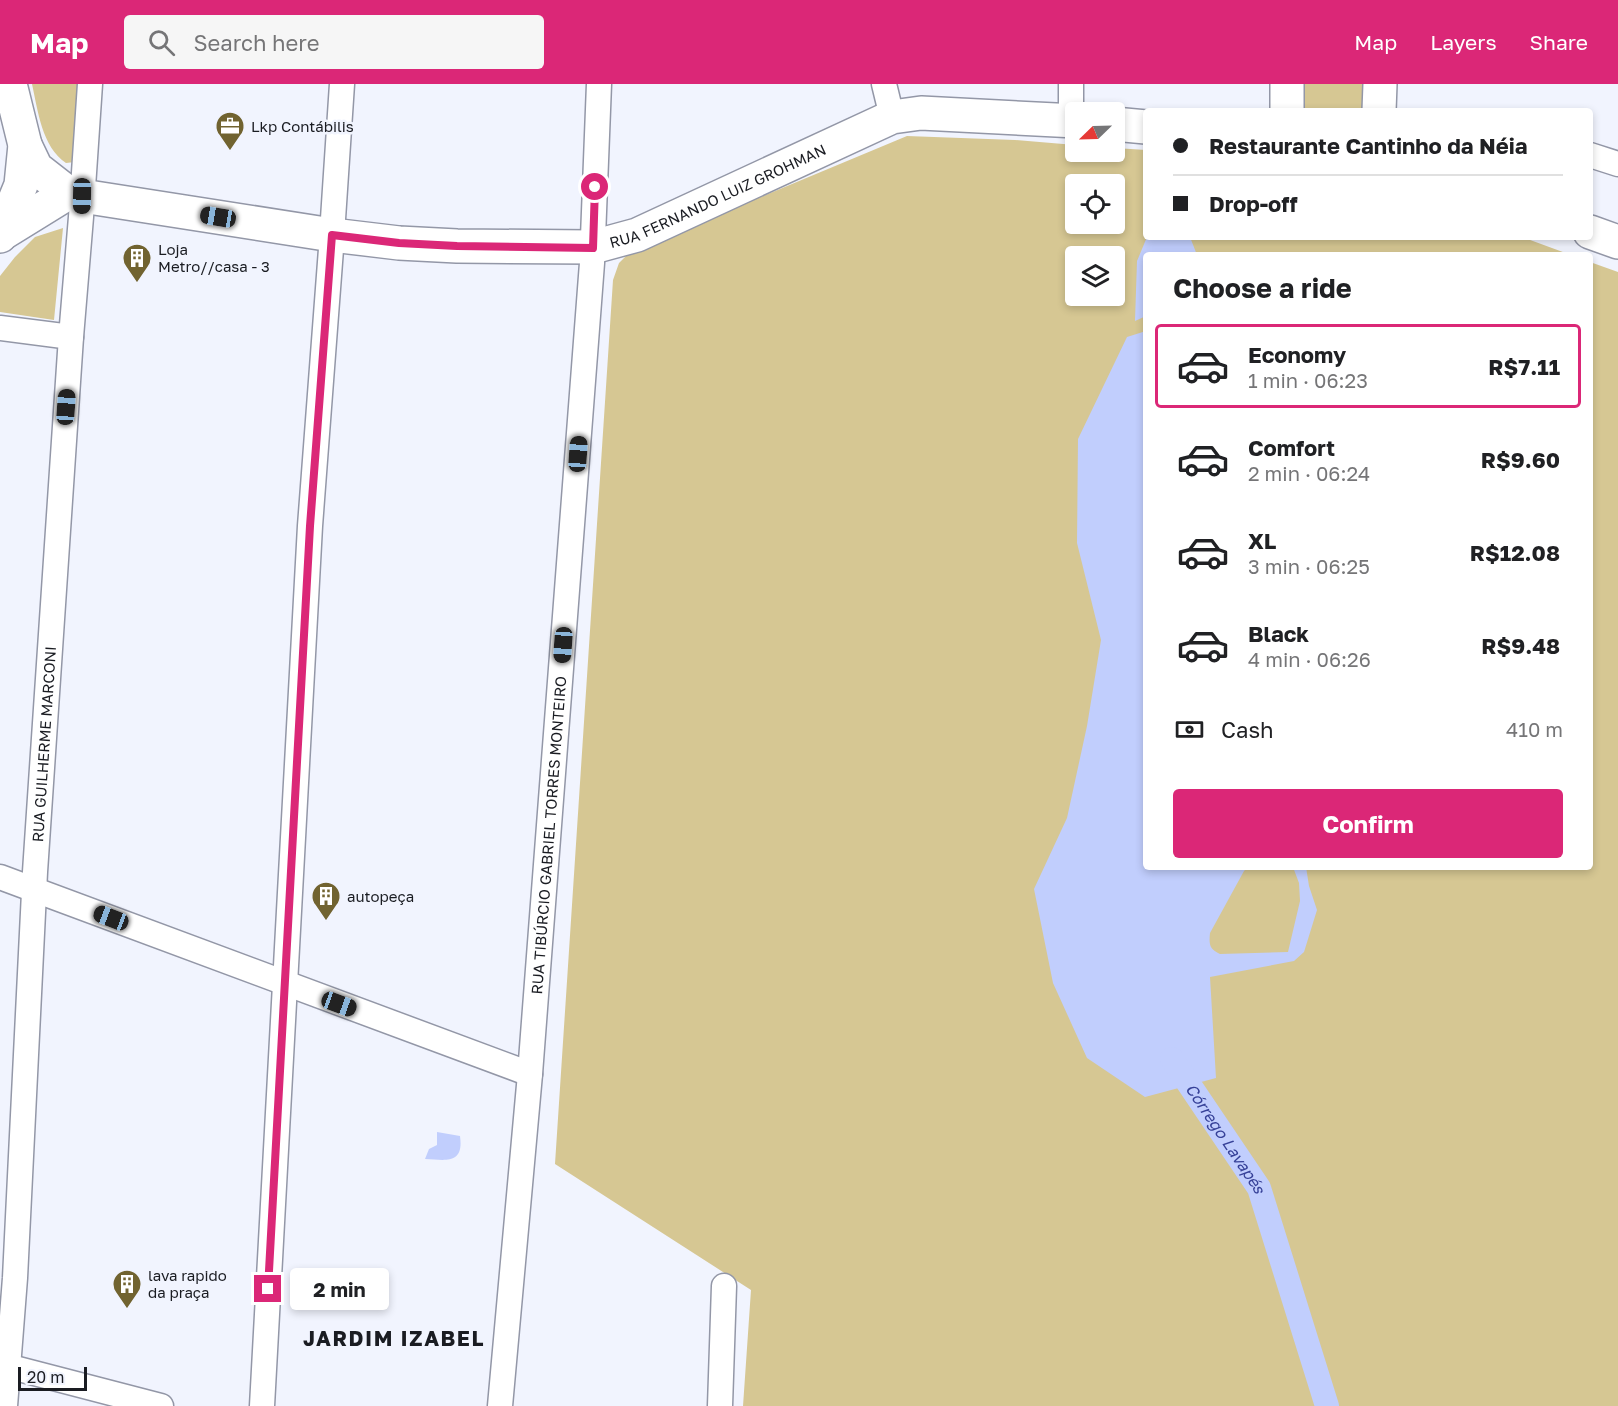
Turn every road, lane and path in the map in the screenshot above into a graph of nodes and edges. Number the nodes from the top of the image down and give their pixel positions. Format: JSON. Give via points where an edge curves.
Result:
{"nodes":[{"id":1,"x":10,"y":84,"type":"edge"},
{"id":2,"x":90,"y":84,"type":"edge"},
{"id":3,"x":342,"y":84,"type":"edge"},
{"id":4,"x":599,"y":84,"type":"edge"},
{"id":5,"x":884,"y":84,"type":"edge"},
{"id":6,"x":1071,"y":84,"type":"edge"},
{"id":7,"x":1287,"y":84,"type":"edge"},
{"id":8,"x":1380,"y":84,"type":"edge"},
{"id":9,"x":1072,"y":102,"type":"edge"},
{"id":10,"x":1287,"y":108,"type":"edge"},
{"id":11,"x":1379,"y":108,"type":"edge"},
{"id":12,"x":892,"y":117,"type":"junction"},
{"id":13,"x":1065,"y":121,"type":"edge"},
{"id":14,"x":1125,"y":125,"type":"edge"},
{"id":15,"x":1143,"y":126,"type":"edge"},
{"id":16,"x":25,"y":145,"type":"junction"},
{"id":17,"x":1593,"y":156,"type":"edge"},
{"id":18,"x":1618,"y":164,"type":"edge"},
{"id":19,"x":75,"y":195,"type":"junction"},
{"id":20,"x":1593,"y":233,"type":"edge"},
{"id":21,"x":0,"y":235,"type":"edge"},
{"id":22,"x":332,"y":235,"type":"junction"},
{"id":23,"x":1618,"y":242,"type":"edge"},
{"id":24,"x":593,"y":248,"type":"junction"},
{"id":25,"x":0,"y":328,"type":"edge"},
{"id":26,"x":71,"y":337,"type":"junction"},
{"id":27,"x":0,"y":877,"type":"edge"},
{"id":28,"x":34,"y":889,"type":"junction"},
{"id":29,"x":286,"y":984,"type":"junction"},
{"id":30,"x":530,"y":1074,"type":"junction"},
{"id":31,"x":724,"y":1286,"type":"dead end"},
{"id":32,"x":4,"y":1364,"type":"edge"},
{"id":33,"x":5,"y":1406,"type":"edge"},
{"id":34,"x":161,"y":1406,"type":"edge"},
{"id":35,"x":262,"y":1406,"type":"edge"},
{"id":36,"x":500,"y":1406,"type":"edge"},
{"id":37,"x":720,"y":1406,"type":"edge"}],
"edges":[{"from":1,"to":16,"type":"main road"},
{"from":2,"to":19,"type":"street","name":"RUA GUILHERME MARCONI"},
{"from":3,"to":22,"type":"street"},
{"from":4,"to":24,"type":"street","name":"RUA TIBÚRCIO GABRIEL TORRES MONTEIRO"},
{"from":5,"to":12,"type":"street"},
{"from":6,"to":9,"type":"street"},
{"from":7,"to":10,"type":"main road"},
{"from":8,"to":11,"type":"main road"},
{"from":12,"to":13,"type":"main road","name":"RUA FERNANDO LUIZ GROHMAN","via":[[921,113]]},
{"from":12,"to":24,"type":"main road","name":"RUA FERNANDO LUIZ GROHMAN","via":[[637,235]]},
{"from":14,"to":15,"type":"main road"},
{"from":16,"to":19,"type":"main road","name":"RUA FERNANDO LUIZ GROHMAN","via":[[36,168]]},
{"from":16,"to":21,"type":"main road","via":[[21,185]]},
{"from":17,"to":18,"type":"street"},
{"from":19,"to":21,"type":"main road"},
{"from":19,"to":22,"type":"main road","name":"RUA FERNANDO LUIZ GROHMAN"},
{"from":19,"to":26,"type":"street","name":"RUA GUILHERME MARCONI","via":[[81,217]]},
{"from":20,"to":23,"type":"main road"},
{"from":22,"to":24,"type":"main road","name":"RUA FERNANDO LUIZ GROHMAN","via":[[457,246]]},
{"from":22,"to":29,"type":"street","via":[[310,526]]},
{"from":24,"to":30,"type":"street","name":"RUA TIBÚRCIO GABRIEL TORRES MONTEIRO"},
{"from":25,"to":26,"type":"street"},
{"from":26,"to":28,"type":"street","name":"RUA GUILHERME MARCONI"},
{"from":27,"to":28,"type":"street"},
{"from":28,"to":29,"type":"street"},
{"from":28,"to":32,"type":"street","name":"RUA GUILHERME MARCONI","via":[[15,1278]]},
{"from":29,"to":30,"type":"street"},
{"from":29,"to":35,"type":"street"},
{"from":30,"to":36,"type":"street","name":"RUA TIBÚRCIO GABRIEL TORRES MONTEIRO"},
{"from":31,"to":37,"type":"street"},
{"from":32,"to":33,"type":"street","name":"RUA GUILHERME MARCONI"},
{"from":32,"to":34,"type":"street"}]}
